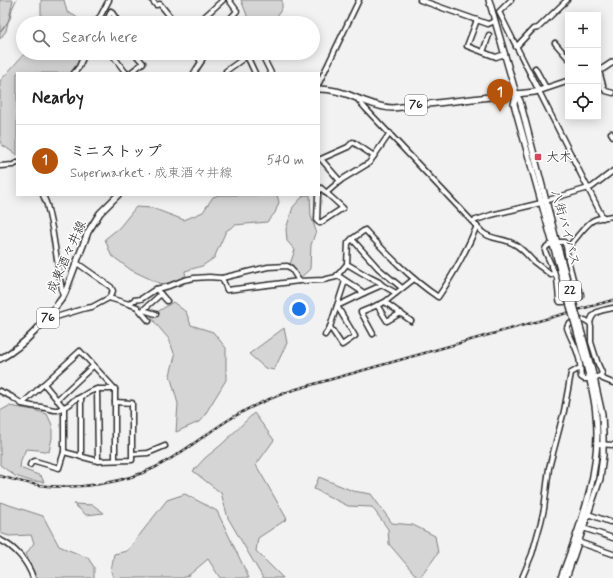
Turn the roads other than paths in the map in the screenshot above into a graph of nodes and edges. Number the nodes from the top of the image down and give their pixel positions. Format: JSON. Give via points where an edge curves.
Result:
{"nodes":[{"id":1,"x":109,"y":0,"type":"edge"},
{"id":2,"x":152,"y":0,"type":"edge"},
{"id":3,"x":223,"y":0,"type":"edge"},
{"id":4,"x":229,"y":0,"type":"edge"},
{"id":5,"x":359,"y":0,"type":"edge"},
{"id":6,"x":420,"y":0,"type":"edge"},
{"id":7,"x":489,"y":0,"type":"edge"},
{"id":8,"x":511,"y":0,"type":"edge"},
{"id":9,"x":567,"y":0,"type":"edge"},
{"id":10,"x":100,"y":16,"type":"edge"},
{"id":11,"x":110,"y":16,"type":"edge"},
{"id":12,"x":115,"y":16,"type":"edge"},
{"id":13,"x":170,"y":16,"type":"edge"},
{"id":14,"x":205,"y":16,"type":"edge"},
{"id":15,"x":232,"y":16,"type":"edge"},
{"id":16,"x":477,"y":20,"type":"junction"},
{"id":17,"x":495,"y":21,"type":"junction"},
{"id":18,"x":489,"y":35,"type":"dead end"},
{"id":19,"x":555,"y":43,"type":"dead end"},
{"id":20,"x":516,"y":47,"type":"junction"},
{"id":21,"x":483,"y":52,"type":"junction"},
{"id":22,"x":505,"y":54,"type":"junction"},
{"id":23,"x":565,"y":55,"type":"edge"},
{"id":24,"x":82,"y":60,"type":"edge"},
{"id":25,"x":116,"y":60,"type":"edge"},
{"id":26,"x":140,"y":60,"type":"edge"},
{"id":27,"x":241,"y":60,"type":"edge"},
{"id":28,"x":248,"y":60,"type":"edge"},
{"id":29,"x":264,"y":60,"type":"edge"},
{"id":30,"x":201,"y":62,"type":"edge"},
{"id":31,"x":613,"y":62,"type":"edge"},
{"id":32,"x":535,"y":68,"type":"dead end"},
{"id":33,"x":601,"y":70,"type":"edge"},
{"id":34,"x":226,"y":71,"type":"dead end"},
{"id":35,"x":75,"y":72,"type":"edge"},
{"id":36,"x":125,"y":72,"type":"edge"},
{"id":37,"x":131,"y":72,"type":"edge"},
{"id":38,"x":195,"y":72,"type":"edge"},
{"id":39,"x":253,"y":72,"type":"edge"},
{"id":40,"x":270,"y":72,"type":"edge"},
{"id":41,"x":601,"y":80,"type":"edge"},
{"id":42,"x":320,"y":81,"type":"edge"},
{"id":43,"x":565,"y":82,"type":"edge"},
{"id":44,"x":546,"y":88,"type":"junction"},
{"id":45,"x":320,"y":89,"type":"edge"},
{"id":46,"x":538,"y":91,"type":"junction"},
{"id":47,"x":613,"y":93,"type":"edge"},
{"id":48,"x":516,"y":94,"type":"junction"},
{"id":49,"x":360,"y":99,"type":"junction"},
{"id":50,"x":390,"y":133,"type":"junction"},
{"id":51,"x":374,"y":156,"type":"junction"},
{"id":52,"x":16,"y":164,"type":"edge"},
{"id":53,"x":0,"y":166,"type":"edge"},
{"id":54,"x":613,"y":171,"type":"edge"},
{"id":55,"x":340,"y":181,"type":"junction"},
{"id":56,"x":320,"y":189,"type":"edge"},
{"id":57,"x":588,"y":189,"type":"junction"},
{"id":58,"x":326,"y":193,"type":"junction"},
{"id":59,"x":43,"y":196,"type":"edge"},
{"id":60,"x":117,"y":196,"type":"edge"},
{"id":61,"x":318,"y":196,"type":"edge"},
{"id":62,"x":543,"y":202,"type":"junction"},
{"id":63,"x":613,"y":216,"type":"edge"},
{"id":64,"x":603,"y":218,"type":"junction"},
{"id":65,"x":473,"y":221,"type":"junction"},
{"id":66,"x":477,"y":226,"type":"junction"},
{"id":67,"x":352,"y":239,"type":"junction"},
{"id":68,"x":556,"y":245,"type":"junction"},
{"id":69,"x":567,"y":248,"type":"junction"},
{"id":70,"x":77,"y":263,"type":"junction"},
{"id":71,"x":347,"y":264,"type":"junction"},
{"id":72,"x":555,"y":272,"type":"junction"},
{"id":73,"x":337,"y":275,"type":"junction"},
{"id":74,"x":222,"y":278,"type":"junction"},
{"id":75,"x":414,"y":280,"type":"junction"},
{"id":76,"x":299,"y":281,"type":"junction"},
{"id":77,"x":345,"y":281,"type":"junction"},
{"id":78,"x":382,"y":285,"type":"junction"},
{"id":79,"x":402,"y":288,"type":"junction"},
{"id":80,"x":156,"y":289,"type":"junction"},
{"id":81,"x":364,"y":293,"type":"junction"},
{"id":82,"x":396,"y":293,"type":"junction"},
{"id":83,"x":161,"y":294,"type":"junction"},
{"id":84,"x":63,"y":297,"type":"junction"},
{"id":85,"x":109,"y":298,"type":"junction"},
{"id":86,"x":167,"y":301,"type":"dead end"},
{"id":87,"x":385,"y":302,"type":"junction"},
{"id":88,"x":129,"y":304,"type":"junction"},
{"id":89,"x":377,"y":305,"type":"junction"},
{"id":90,"x":337,"y":306,"type":"junction"},
{"id":91,"x":613,"y":308,"type":"edge"},
{"id":92,"x":400,"y":313,"type":"junction"},
{"id":93,"x":156,"y":314,"type":"dead end"},
{"id":94,"x":46,"y":320,"type":"junction"},
{"id":95,"x":411,"y":321,"type":"dead end"},
{"id":96,"x":149,"y":322,"type":"dead end"},
{"id":97,"x":590,"y":323,"type":"junction"},
{"id":98,"x":330,"y":328,"type":"junction"},
{"id":99,"x":373,"y":334,"type":"dead end"},
{"id":100,"x":325,"y":335,"type":"dead end"},
{"id":101,"x":0,"y":359,"type":"edge"},
{"id":102,"x":93,"y":366,"type":"junction"},
{"id":103,"x":580,"y":368,"type":"junction"},
{"id":104,"x":600,"y":376,"type":"junction"},
{"id":105,"x":592,"y":379,"type":"junction"},
{"id":106,"x":613,"y":383,"type":"edge"},
{"id":107,"x":44,"y":384,"type":"junction"},
{"id":108,"x":97,"y":389,"type":"junction"},
{"id":109,"x":115,"y":389,"type":"junction"},
{"id":110,"x":0,"y":390,"type":"edge"},
{"id":111,"x":81,"y":397,"type":"junction"},
{"id":112,"x":57,"y":400,"type":"junction"},
{"id":113,"x":115,"y":402,"type":"junction"},
{"id":114,"x":22,"y":404,"type":"junction"},
{"id":115,"x":64,"y":408,"type":"junction"},
{"id":116,"x":600,"y":444,"type":"junction"},
{"id":117,"x":613,"y":445,"type":"edge"},
{"id":118,"x":165,"y":446,"type":"dead end"},
{"id":119,"x":64,"y":452,"type":"junction"},
{"id":120,"x":133,"y":454,"type":"junction"},
{"id":121,"x":81,"y":457,"type":"junction"},
{"id":122,"x":115,"y":460,"type":"junction"},
{"id":123,"x":98,"y":461,"type":"junction"},
{"id":124,"x":30,"y":465,"type":"dead end"},
{"id":125,"x":588,"y":514,"type":"junction"},
{"id":126,"x":610,"y":522,"type":"dead end"},
{"id":127,"x":583,"y":528,"type":"junction"},
{"id":128,"x":613,"y":538,"type":"edge"},
{"id":129,"x":0,"y":540,"type":"edge"},
{"id":130,"x":578,"y":542,"type":"junction"},
{"id":131,"x":613,"y":554,"type":"edge"},
{"id":132,"x":33,"y":578,"type":"edge"},
{"id":133,"x":522,"y":578,"type":"edge"},
{"id":134,"x":561,"y":578,"type":"edge"},
{"id":135,"x":566,"y":578,"type":"edge"}],
"edges":[{"from":1,"to":10,"type":"street"},
{"from":2,"to":13,"type":"street","via":[[156,5],[160,4]]},
{"from":3,"to":14,"type":"street"},
{"from":4,"to":15,"type":"street","via":[[237,11]]},
{"from":5,"to":42,"type":"street"},
{"from":6,"to":16,"type":"street"},
{"from":7,"to":17,"type":"main road","name":"八街バイパス"},
{"from":8,"to":20,"type":"street","via":[[499,12]]},
{"from":9,"to":20,"type":"street"},
{"from":11,"to":12,"type":"street","via":[[112,11]]},
{"from":16,"to":17,"type":"street","via":[[488,24]]},
{"from":16,"to":21,"type":"street","via":[[467,46]]},
{"from":17,"to":22,"type":"main road","name":"八街バイパス"},
{"from":18,"to":21,"type":"street"},
{"from":19,"to":23,"type":"street"},
{"from":20,"to":46,"type":"street"},
{"from":21,"to":22,"type":"street","via":[[496,57]]},
{"from":22,"to":48,"type":"main road","name":"八街バイパス"},
{"from":24,"to":35,"type":"street"},
{"from":25,"to":36,"type":"street"},
{"from":26,"to":37,"type":"street","via":[[142,63]]},
{"from":27,"to":34,"type":"street"},
{"from":28,"to":39,"type":"street"},
{"from":29,"to":40,"type":"street"},
{"from":30,"to":38,"type":"street"},
{"from":31,"to":33,"type":"main road"},
{"from":32,"to":44,"type":"street"},
{"from":41,"to":47,"type":"street","via":[[604,89]]},
{"from":43,"to":44,"type":"main road"},
{"from":44,"to":46,"type":"main road"},
{"from":45,"to":49,"type":"main road","number":"76","via":[[336,91]]},
{"from":46,"to":48,"type":"main road"},
{"from":46,"to":57,"type":"street"},
{"from":48,"to":49,"type":"main road","number":"76","via":[[387,108]]},
{"from":48,"to":62,"type":"main road","name":"八街バイパス","number":"22","via":[[514,104]]},
{"from":49,"to":50,"type":"street","via":[[366,109]]},
{"from":50,"to":51,"type":"street"},
{"from":50,"to":65,"type":"street"},
{"from":51,"to":55,"type":"street","via":[[369,163]]},
{"from":51,"to":55,"type":"street","via":[[353,142],[321,160]]},
{"from":52,"to":53,"type":"street"},
{"from":54,"to":57,"type":"street"},
{"from":55,"to":58,"type":"street"},
{"from":56,"to":58,"type":"street"},
{"from":57,"to":62,"type":"street"},
{"from":57,"to":64,"type":"street"},
{"from":58,"to":61,"type":"street","via":[[343,208],[320,223],[317,221]]},
{"from":59,"to":84,"type":"street","via":[[52,228]]},
{"from":60,"to":70,"type":"main road","name":"成東酒々井線","number":"76","via":[[88,232]]},
{"from":62,"to":65,"type":"street"},
{"from":62,"to":68,"type":"main road","name":"八街バイパス","number":"22"},
{"from":63,"to":64,"type":"street"},
{"from":64,"to":69,"type":"street","via":[[591,222]]},
{"from":65,"to":66,"type":"street"},
{"from":66,"to":72,"type":"street","via":[[486,235],[514,243],[551,275]]},
{"from":66,"to":75,"type":"street","via":[[457,268],[438,297]]},
{"from":67,"to":71,"type":"street","via":[[348,243]]},
{"from":67,"to":75,"type":"street","via":[[365,230]]},
{"from":67,"to":79,"type":"street","via":[[378,268]]},
{"from":68,"to":69,"type":"street","via":[[564,242]]},
{"from":68,"to":72,"type":"street","via":[[548,245],[545,251]]},
{"from":68,"to":105,"type":"main road","name":"八街バイパス","number":"22","bridge":true},
{"from":69,"to":72,"type":"street","via":[[573,279],[581,297],[560,302]]},
{"from":70,"to":84,"type":"main road","name":"成東酒々井線","number":"76"},
{"from":70,"to":85,"type":"street","via":[[111,288],[113,291]]},
{"from":71,"to":73,"type":"street"},
{"from":71,"to":78,"type":"street"},
{"from":73,"to":76,"type":"street","via":[[323,280]]},
{"from":73,"to":77,"type":"street"},
{"from":74,"to":76,"type":"street","via":[[227,290]]},
{"from":74,"to":76,"type":"street","via":[[287,266]]},
{"from":74,"to":80,"type":"street","via":[[194,278]]},
{"from":75,"to":79,"type":"street"},
{"from":77,"to":81,"type":"street"},
{"from":77,"to":90,"type":"street"},
{"from":78,"to":81,"type":"street"},
{"from":78,"to":82,"type":"street"},
{"from":79,"to":82,"type":"street"},
{"from":80,"to":83,"type":"street"},
{"from":80,"to":88,"type":"street"},
{"from":81,"to":90,"type":"street"},
{"from":82,"to":87,"type":"street"},
{"from":83,"to":86,"type":"street"},
{"from":83,"to":93,"type":"street","via":[[143,310]]},
{"from":84,"to":94,"type":"main road","name":"成東酒々井線","number":"76"},
{"from":85,"to":88,"type":"street"},
{"from":85,"to":94,"type":"street","via":[[92,307]]},
{"from":87,"to":89,"type":"street"},
{"from":87,"to":92,"type":"street"},
{"from":88,"to":96,"type":"street","via":[[137,307]]},
{"from":89,"to":92,"type":"street","via":[[387,321]]},
{"from":89,"to":99,"type":"street","via":[[361,312]]},
{"from":90,"to":98,"type":"street"},
{"from":90,"to":98,"type":"street","via":[[355,336],[342,345]]},
{"from":91,"to":97,"type":"street","via":[[596,312]]},
{"from":92,"to":95,"type":"street"},
{"from":94,"to":101,"type":"main road","name":"成東酒々井線","number":"76","via":[[21,345]]},
{"from":97,"to":103,"type":"street","via":[[585,320],[567,326],[579,357]]},
{"from":97,"to":104,"type":"street","via":[[591,342],[602,371]]},
{"from":98,"to":100,"type":"street"},
{"from":102,"to":107,"type":"street","via":[[80,351]]},
{"from":102,"to":109,"type":"street"},
{"from":102,"to":112,"type":"street"},
{"from":103,"to":105,"type":"street","via":[[582,378]]},
{"from":103,"to":133,"type":"street","via":[[571,373],[549,468],[541,522]]},
{"from":104,"to":105,"type":"street"},
{"from":104,"to":106,"type":"street"},
{"from":105,"to":116,"type":"main road","name":"八街バイパス","number":"22"},
{"from":107,"to":112,"type":"street"},
{"from":107,"to":114,"type":"street"},
{"from":108,"to":109,"type":"street"},
{"from":108,"to":111,"type":"street"},
{"from":108,"to":123,"type":"street"},
{"from":109,"to":113,"type":"street"},
{"from":110,"to":114,"type":"street"},
{"from":111,"to":115,"type":"street"},
{"from":111,"to":121,"type":"street"},
{"from":112,"to":115,"type":"street"},
{"from":113,"to":120,"type":"street","via":[[132,402]]},
{"from":113,"to":122,"type":"street"},
{"from":114,"to":115,"type":"street","via":[[54,410]]},
{"from":115,"to":119,"type":"street"},
{"from":116,"to":117,"type":"street"},
{"from":116,"to":125,"type":"main road","name":"八街バイパス","number":"22","via":[[600,478]]},
{"from":116,"to":134,"type":"main road","name":"八街バイパス","number":"22","via":[[586,507]]},
{"from":118,"to":120,"type":"street","via":[[148,453]]},
{"from":119,"to":121,"type":"street"},
{"from":119,"to":124,"type":"street","via":[[60,468],[35,461]]},
{"from":120,"to":122,"type":"street","via":[[132,460]]},
{"from":121,"to":123,"type":"street"},
{"from":122,"to":123,"type":"street"},
{"from":125,"to":126,"type":"street"},
{"from":125,"to":127,"type":"main road","name":"八街バイパス","number":"22"},
{"from":127,"to":128,"type":"street"},
{"from":127,"to":130,"type":"main road","name":"八街バイパス","number":"22"},
{"from":129,"to":132,"type":"street","via":[[20,556]]},
{"from":130,"to":131,"type":"street"},
{"from":130,"to":135,"type":"main road","name":"八街バイパス","number":"22"}]}
